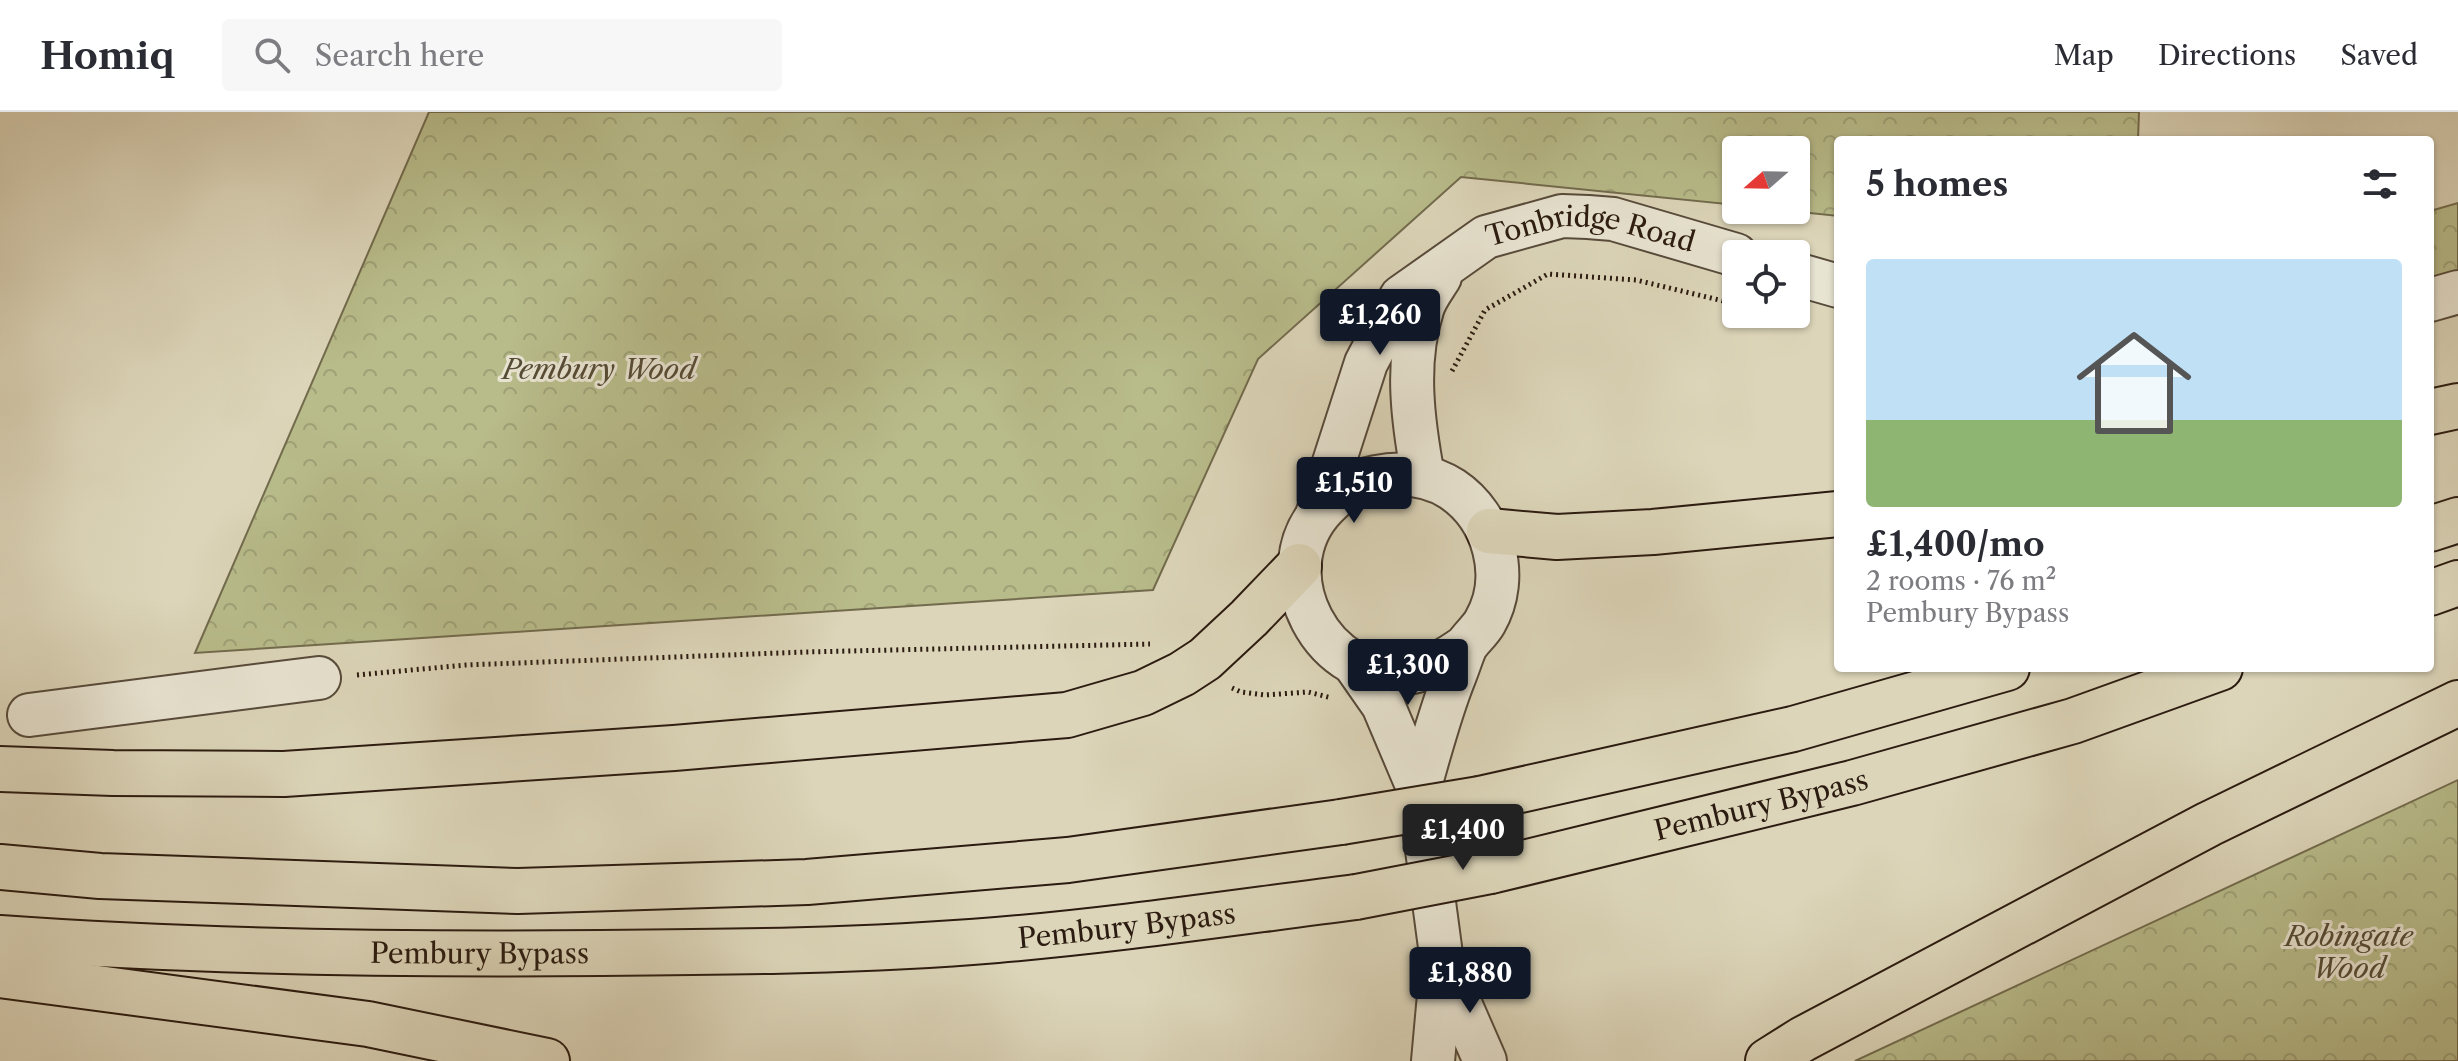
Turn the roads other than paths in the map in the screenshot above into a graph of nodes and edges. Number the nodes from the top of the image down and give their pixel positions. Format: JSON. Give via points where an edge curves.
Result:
{"nodes":[{"id":1,"x":1722,"y":251,"type":"edge"},
{"id":2,"x":1452,"y":259,"type":"junction"},
{"id":3,"x":1810,"y":278,"type":"edge"},
{"id":4,"x":1834,"y":285,"type":"edge"},
{"id":5,"x":2458,"y":292,"type":"edge"},
{"id":6,"x":2434,"y":299,"type":"edge"},
{"id":7,"x":2458,"y":406,"type":"edge"},
{"id":8,"x":2434,"y":411,"type":"edge"},
{"id":9,"x":1423,"y":476,"type":"junction"},
{"id":10,"x":1834,"y":514,"type":"edge"},
{"id":11,"x":1317,"y":515,"type":"junction"},
{"id":12,"x":2458,"y":520,"type":"edge"},
{"id":13,"x":2434,"y":528,"type":"edge"},
{"id":14,"x":1489,"y":531,"type":"junction"},
{"id":15,"x":1299,"y":566,"type":"junction"},
{"id":16,"x":2458,"y":583,"type":"edge"},
{"id":17,"x":2434,"y":592,"type":"edge"},
{"id":18,"x":1466,"y":646,"type":"junction"},
{"id":19,"x":1353,"y":662,"type":"junction"},
{"id":20,"x":1993,"y":672,"type":"edge"},
{"id":21,"x":2209,"y":672,"type":"edge"},
{"id":22,"x":319,"y":678,"type":"road end"},
{"id":23,"x":2458,"y":703,"type":"edge"},
{"id":24,"x":29,"y":715,"type":"dead end"},
{"id":25,"x":0,"y":769,"type":"edge"},
{"id":26,"x":1419,"y":790,"type":"junction"},
{"id":27,"x":0,"y":867,"type":"edge"},
{"id":28,"x":0,"y":938,"type":"edge"},
{"id":29,"x":1442,"y":962,"type":"junction"},
{"id":30,"x":0,"y":975,"type":"edge"},
{"id":31,"x":547,"y":1061,"type":"edge"},
{"id":32,"x":1433,"y":1061,"type":"edge"},
{"id":33,"x":1485,"y":1061,"type":"edge"},
{"id":34,"x":1768,"y":1061,"type":"edge"}],
"edges":[{"from":1,"to":2,"type":"street","name":"Tonbridge Road","via":[[1613,219],[1562,216],[1486,237]]},
{"from":2,"to":9,"type":"street","name":"Tonbridge Road","via":[[1422,307],[1413,359]]},
{"from":2,"to":11,"type":"street","name":"Tonbridge Road","via":[[1401,297],[1366,363]]},
{"from":3,"to":4,"type":"street"},
{"from":5,"to":6,"type":"street"},
{"from":7,"to":8,"type":"highway"},
{"from":9,"to":11,"type":"street","via":[[1393,473],[1364,479]]},
{"from":9,"to":14,"type":"street","via":[[1450,487],[1473,506]]},
{"from":10,"to":14,"type":"highway","via":[[1571,537]]},
{"from":11,"to":15,"type":"street"},
{"from":12,"to":13,"type":"highway"},
{"from":14,"to":18,"type":"street","via":[[1498,561],[1496,592],[1485,622]]},
{"from":15,"to":19,"type":"street","via":[[1311,621]]},
{"from":15,"to":25,"type":"highway","via":[[1205,659],[1182,674],[1143,693],[1067,715],[284,774]]},
{"from":16,"to":17,"type":"highway"},
{"from":18,"to":19,"type":"street","via":[[1440,664],[1410,672],[1381,671]]},
{"from":18,"to":26,"type":"street"},
{"from":19,"to":26,"type":"street","via":[[1383,705]]},
{"from":20,"to":27,"type":"highway","bridge":true,"via":[[1793,729],[1480,799],[1068,860],[792,883],[518,891],[100,876]]},
{"from":21,"to":28,"type":"highway","name":"Pembury Bypass","bridge":true,"via":[[2073,721],[1866,779],[1491,871],[1356,897],[997,940],[814,951],[338,952]]},
{"from":22,"to":24,"type":"street"},
{"from":23,"to":34,"type":"highway","via":[[2209,824]]},
{"from":26,"to":29,"type":"street"},
{"from":29,"to":32,"type":"street"},
{"from":29,"to":33,"type":"street"},
{"from":30,"to":31,"type":"highway","via":[[368,1024]]}]}
